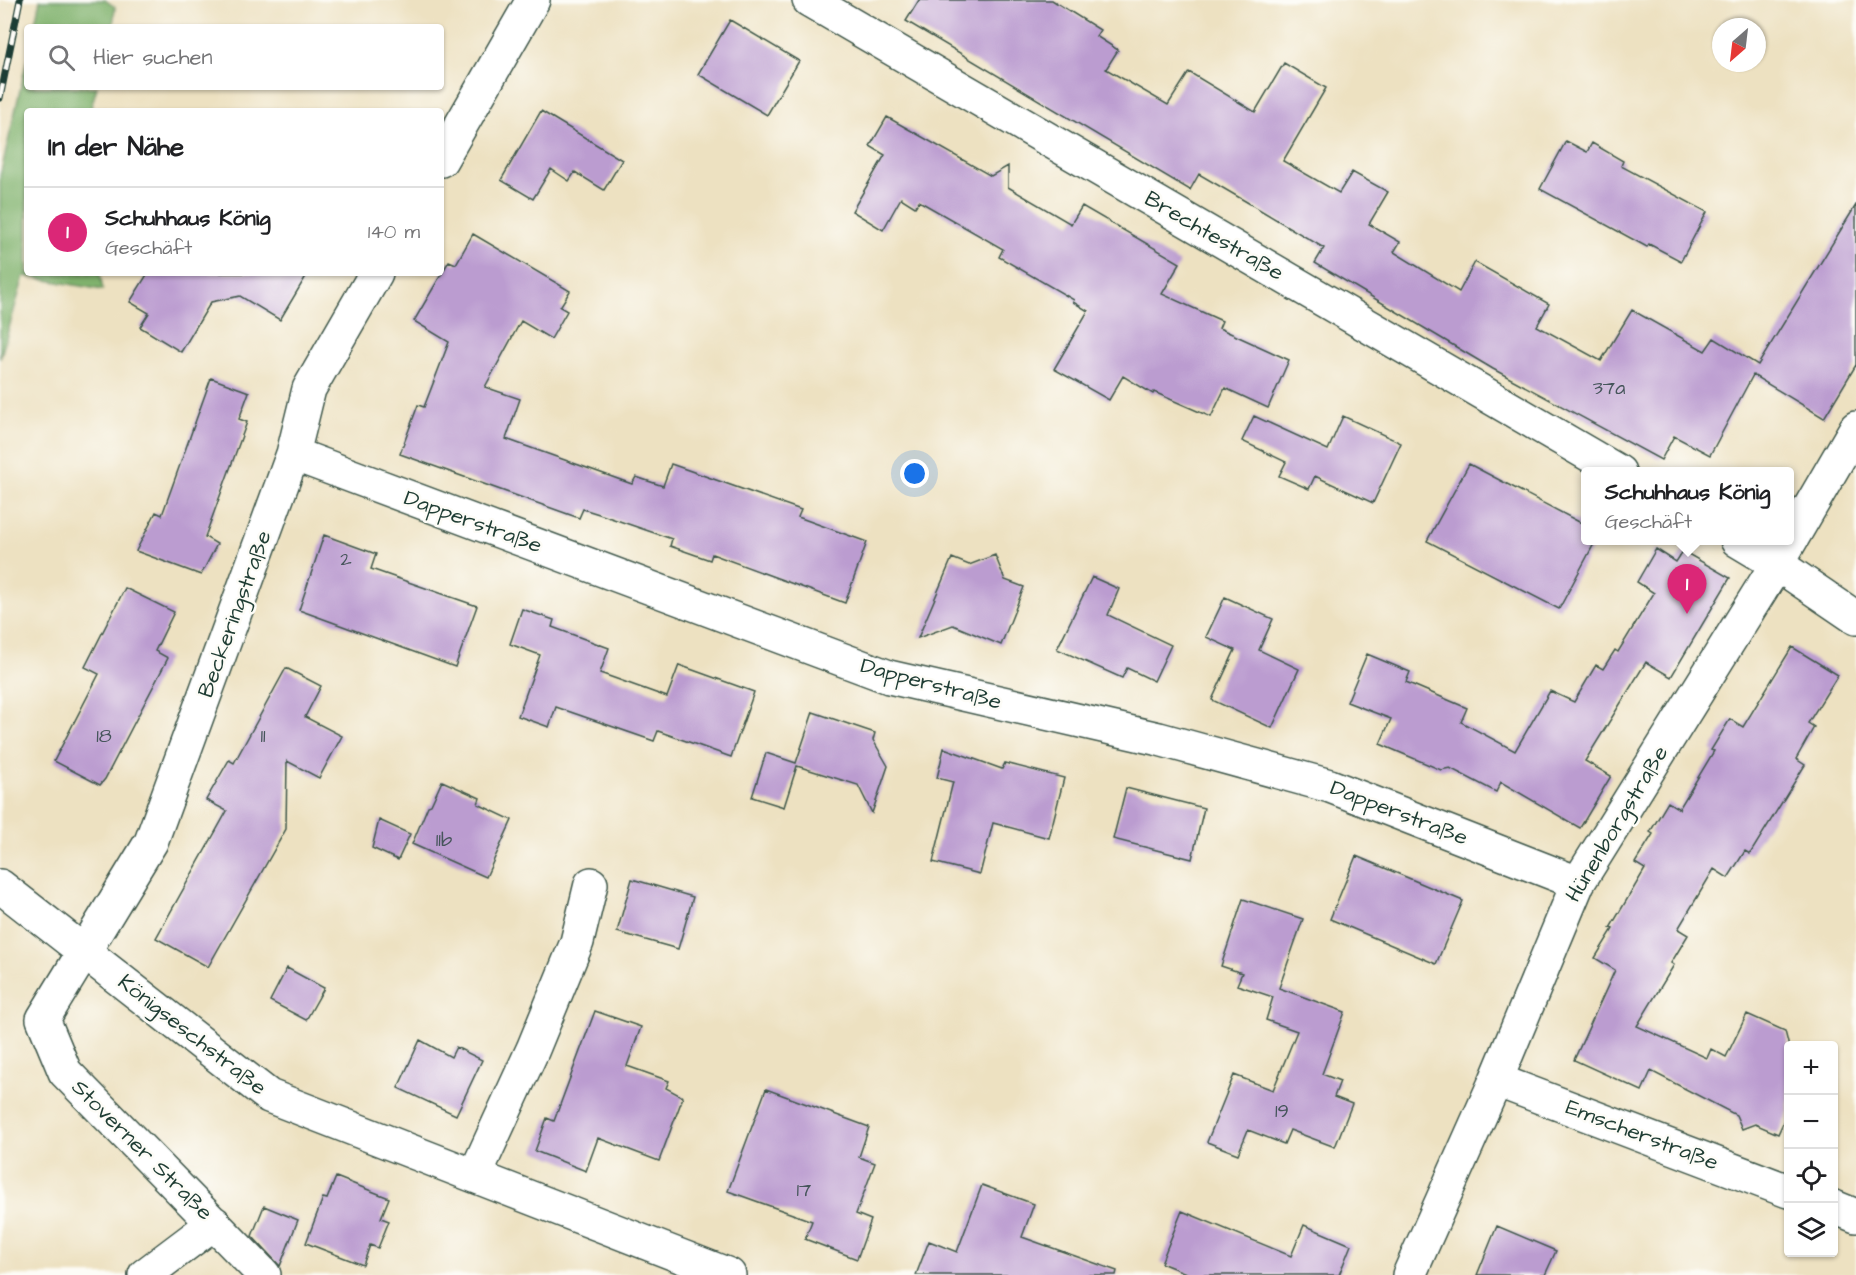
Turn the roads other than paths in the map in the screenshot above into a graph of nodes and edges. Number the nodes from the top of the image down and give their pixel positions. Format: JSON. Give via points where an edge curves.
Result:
{"nodes":[{"id":1,"x":533,"y":0,"type":"edge"},
{"id":2,"x":809,"y":0,"type":"edge"},
{"id":3,"x":444,"y":155,"type":"edge"},
{"id":4,"x":374,"y":276,"type":"edge"},
{"id":5,"x":1856,"y":428,"type":"edge"},
{"id":6,"x":293,"y":454,"type":"junction"},
{"id":7,"x":1612,"y":467,"type":"edge"},
{"id":8,"x":1794,"y":535,"type":"edge"},
{"id":9,"x":1745,"y":545,"type":"edge"},
{"id":10,"x":1788,"y":545,"type":"edge"},
{"id":11,"x":1777,"y":564,"type":"junction"},
{"id":12,"x":1856,"y":618,"type":"edge"},
{"id":13,"x":1578,"y":883,"type":"junction"},
{"id":14,"x":591,"y":884,"type":"dead end"},
{"id":15,"x":0,"y":886,"type":"edge"},
{"id":16,"x":83,"y":950,"type":"junction"},
{"id":17,"x":1496,"y":1080,"type":"junction"},
{"id":18,"x":475,"y":1175,"type":"junction"},
{"id":19,"x":1784,"y":1189,"type":"edge"},
{"id":20,"x":1838,"y":1210,"type":"edge"},
{"id":21,"x":1856,"y":1216,"type":"edge"},
{"id":22,"x":213,"y":1223,"type":"junction"},
{"id":23,"x":145,"y":1275,"type":"edge"},
{"id":24,"x":264,"y":1275,"type":"edge"},
{"id":25,"x":729,"y":1275,"type":"edge"},
{"id":26,"x":1409,"y":1275,"type":"edge"}],
"edges":[{"from":1,"to":3,"type":"street"},
{"from":2,"to":7,"type":"street","name":"Brechtestraße"},
{"from":4,"to":6,"type":"street","name":"Beckeringstraße","via":[[309,389]]},
{"from":5,"to":8,"type":"street","name":"Hünenborgstraße"},
{"from":6,"to":13,"type":"street","name":"Dapperstraße","via":[[889,677],[1159,739],[1330,786]]},
{"from":6,"to":16,"type":"street","name":"Beckeringstraße","via":[[151,843]]},
{"from":9,"to":11,"type":"street"},
{"from":10,"to":11,"type":"street","name":"Hünenborgstraße"},
{"from":11,"to":12,"type":"street"},
{"from":11,"to":13,"type":"street","name":"Hünenborgstraße"},
{"from":13,"to":17,"type":"street","name":"Hünenborgstraße"},
{"from":14,"to":18,"type":"street","via":[[577,942]]},
{"from":15,"to":16,"type":"street","name":"Königseschstraße"},
{"from":16,"to":18,"type":"street","name":"Königseschstraße","via":[[269,1096]]},
{"from":16,"to":22,"type":"street","name":"Stoverner Straße","via":[[43,1019],[65,1072]]},
{"from":17,"to":19,"type":"street","name":"Emscherstraße"},
{"from":17,"to":26,"type":"street","name":"Hünenborgstraße"},
{"from":18,"to":25,"type":"street","name":"Königseschstraße"},
{"from":20,"to":21,"type":"street"},
{"from":22,"to":23,"type":"street"},
{"from":22,"to":24,"type":"street","name":"Stoverner Straße"}]}
